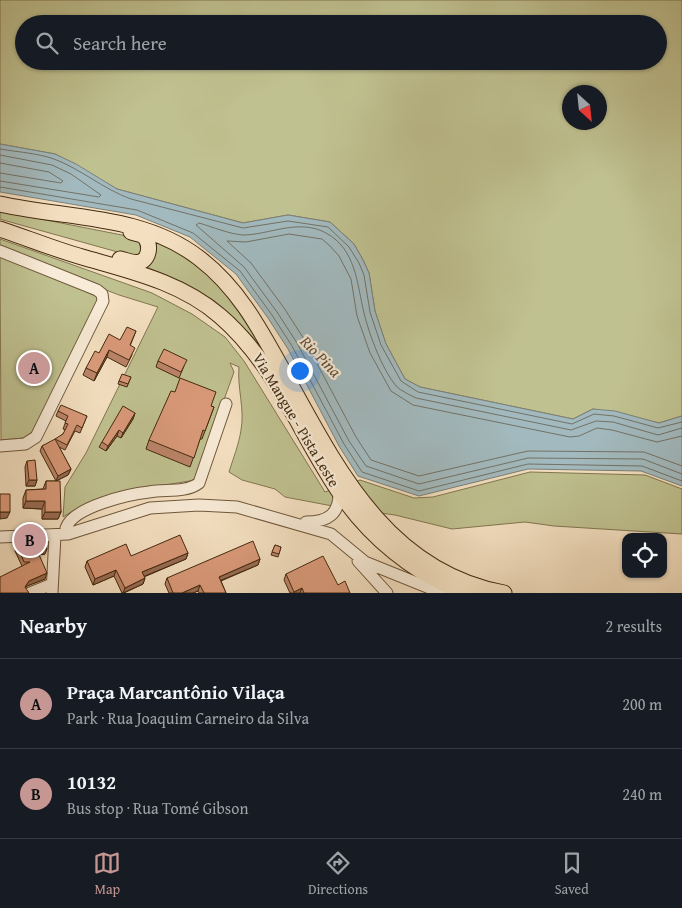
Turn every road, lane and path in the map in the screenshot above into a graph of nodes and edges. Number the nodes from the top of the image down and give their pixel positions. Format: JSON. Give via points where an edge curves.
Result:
{"nodes":[{"id":1,"x":0,"y":204,"type":"edge"},
{"id":2,"x":74,"y":216,"type":"junction"},
{"id":3,"x":0,"y":228,"type":"edge"},
{"id":4,"x":0,"y":251,"type":"edge"},
{"id":5,"x":226,"y":404,"type":"dead end"},
{"id":6,"x":0,"y":446,"type":"edge"},
{"id":7,"x":337,"y":481,"type":"junction"},
{"id":8,"x":292,"y":522,"type":"junction"},
{"id":9,"x":68,"y":534,"type":"junction"},
{"id":10,"x":55,"y":535,"type":"junction"},
{"id":11,"x":0,"y":538,"type":"edge"},
{"id":12,"x":352,"y":553,"type":"junction"},
{"id":13,"x":52,"y":588,"type":"edge"},
{"id":14,"x":30,"y":593,"type":"edge"},
{"id":15,"x":387,"y":593,"type":"edge"},
{"id":16,"x":442,"y":593,"type":"edge"},
{"id":17,"x":466,"y":593,"type":"edge"},
{"id":18,"x":504,"y":593,"type":"edge"}],
"edges":[{"from":1,"to":2,"type":"main road"},
{"from":2,"to":3,"type":"main road","via":[[143,236],[148,245],[145,258],[133,262]]},
{"from":2,"to":7,"type":"main road","via":[[136,227],[160,236],[198,257],[215,271],[262,330]]},
{"from":3,"to":7,"type":"main road","name":"Via Mangue - Pista Leste","via":[[56,249],[138,272],[188,294],[219,315],[240,334],[270,373]]},
{"from":4,"to":6,"type":"street","via":[[102,294],[103,301],[36,437],[25,444]]},
{"from":5,"to":9,"type":"street","via":[[199,484],[186,489],[141,493],[102,504],[73,518],[66,528]]},
{"from":7,"to":8,"type":"street","via":[[338,509],[319,522]]},
{"from":7,"to":17,"type":"main road","name":"Via Mangue - Pista Leste","via":[[364,524],[392,551],[422,571]]},
{"from":7,"to":18,"type":"main road","via":[[415,553],[467,582]]},
{"from":8,"to":9,"type":"street","via":[[237,507],[168,506],[132,512]]},
{"from":8,"to":12,"type":"street","via":[[331,534]]},
{"from":9,"to":10,"type":"street"},
{"from":10,"to":11,"type":"street"},
{"from":10,"to":13,"type":"street"},
{"from":12,"to":15,"type":"street"},
{"from":12,"to":16,"type":"street","via":[[378,569]]},
{"from":13,"to":14,"type":"street"}]}
